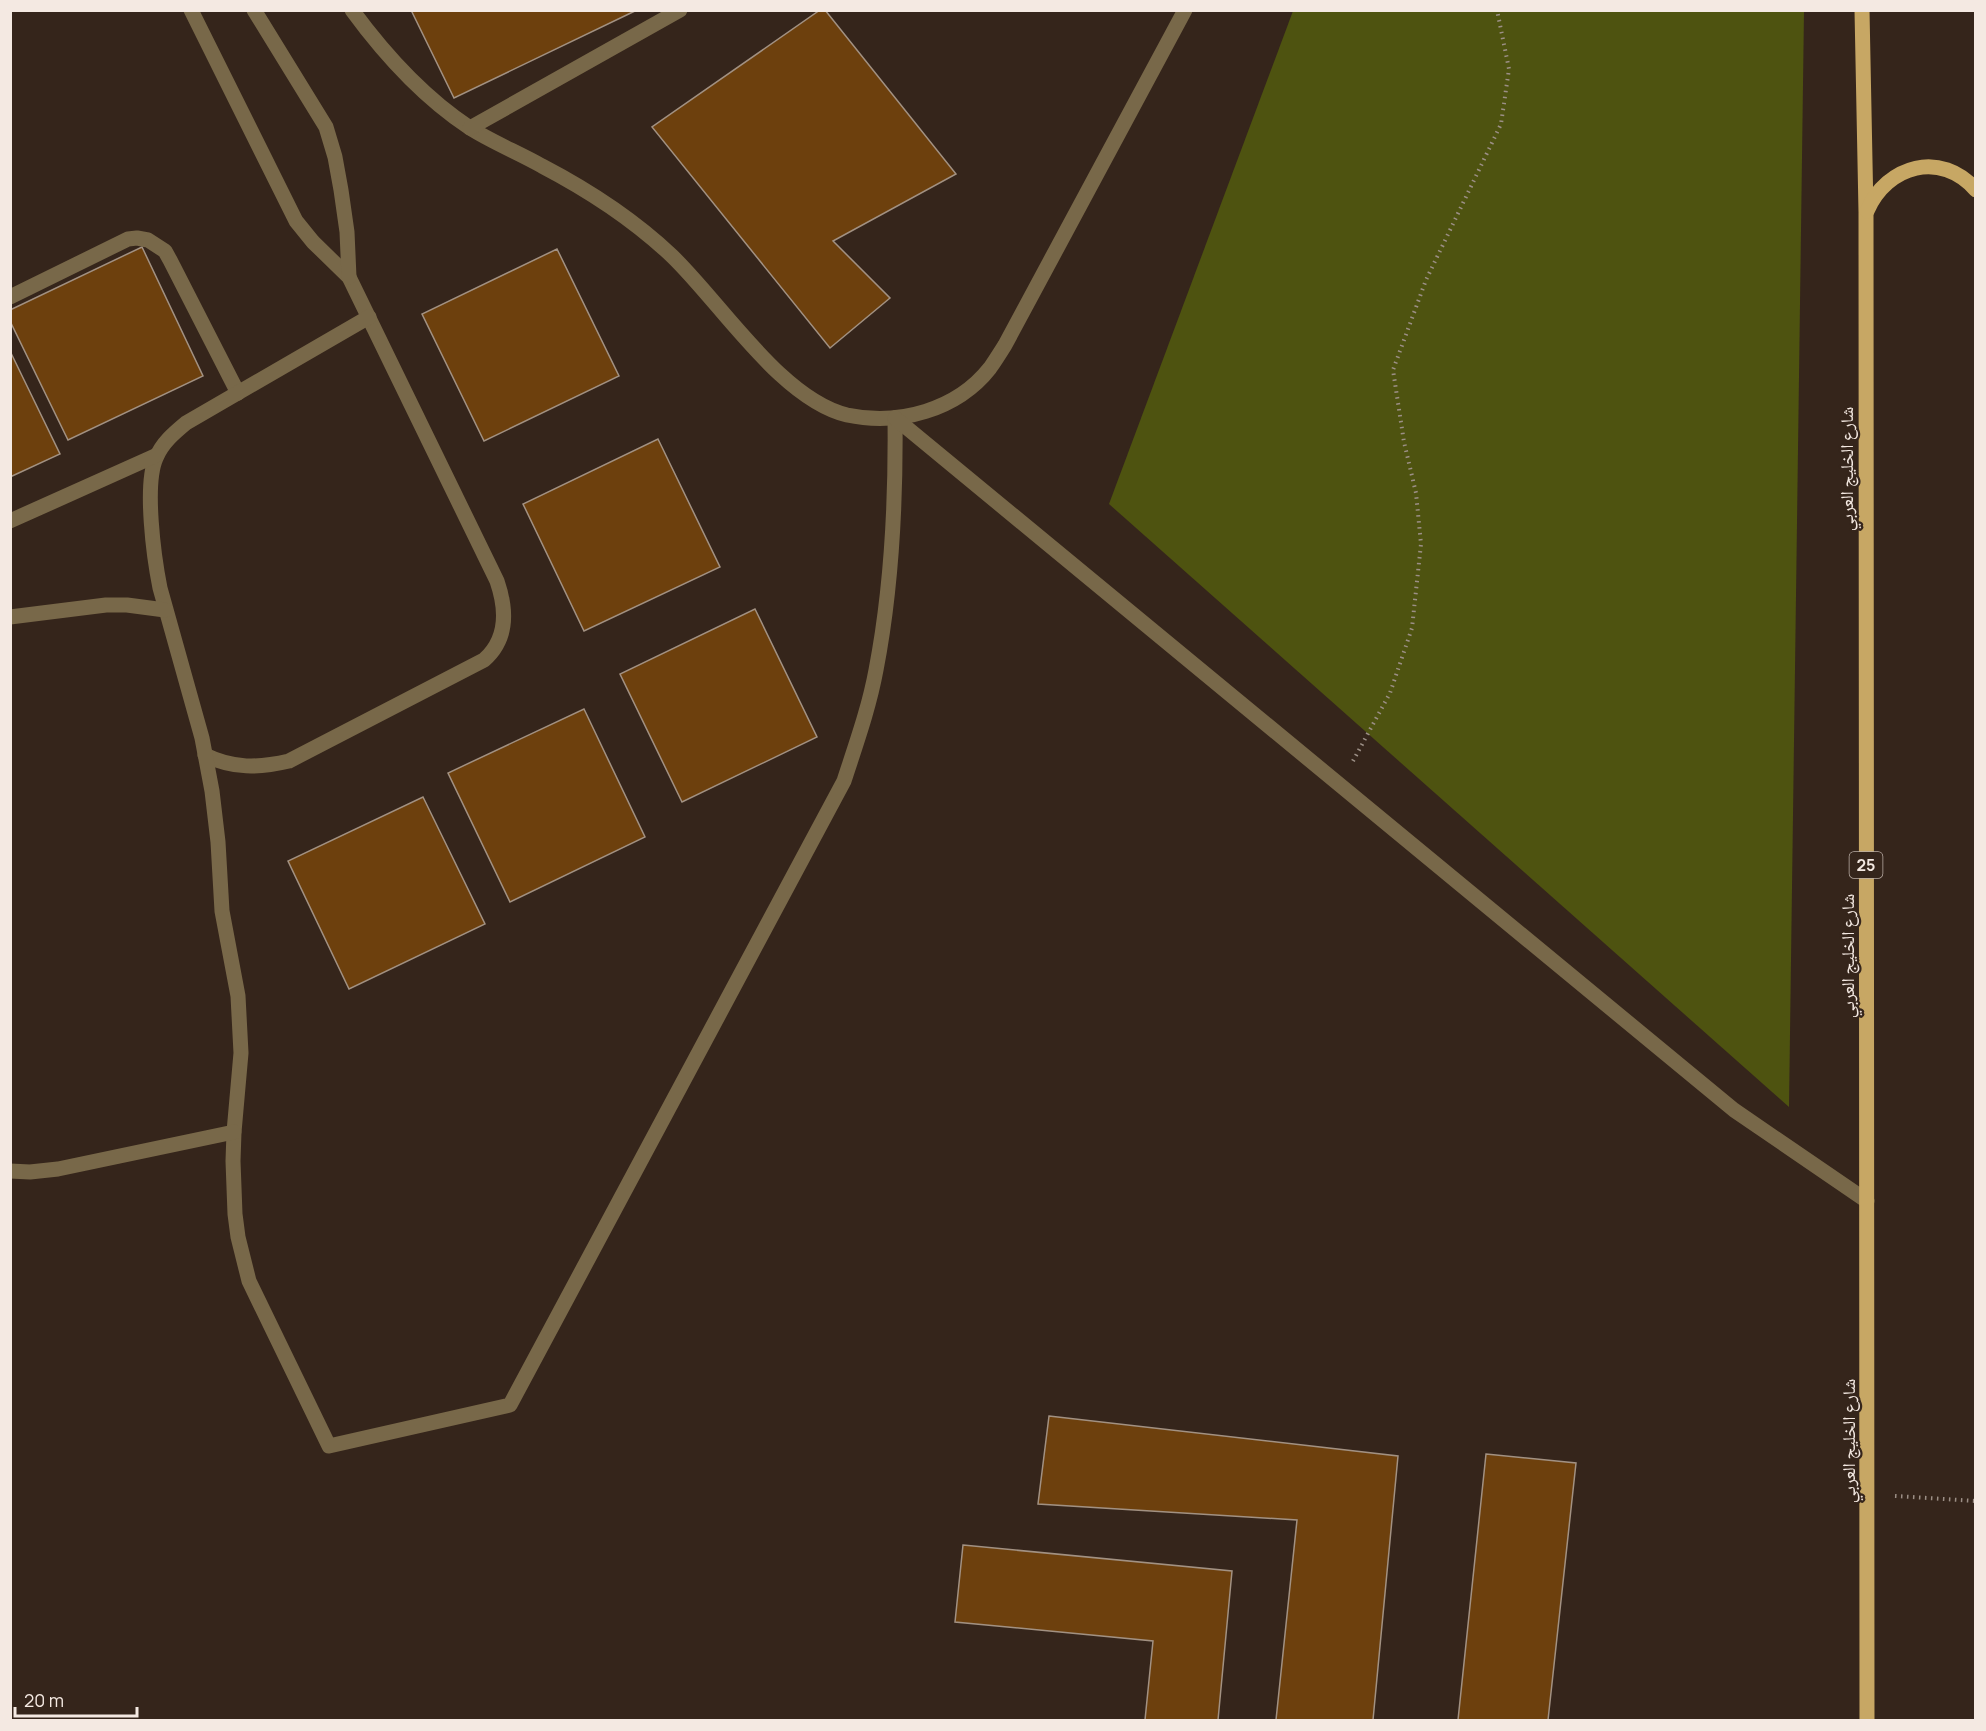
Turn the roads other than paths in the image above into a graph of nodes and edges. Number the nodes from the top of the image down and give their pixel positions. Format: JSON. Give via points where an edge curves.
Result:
{"nodes":[{"id":1,"x":191,"y":10,"type":"edge"},
{"id":2,"x":254,"y":10,"type":"edge"},
{"id":3,"x":352,"y":10,"type":"edge"},
{"id":4,"x":680,"y":10,"type":"edge"},
{"id":5,"x":1185,"y":10,"type":"edge"},
{"id":6,"x":1862,"y":10,"type":"edge"},
{"id":7,"x":470,"y":128,"type":"junction"},
{"id":8,"x":1976,"y":190,"type":"edge"},
{"id":9,"x":1866,"y":212,"type":"junction"},
{"id":10,"x":349,"y":277,"type":"junction"},
{"id":11,"x":10,"y":297,"type":"edge"},
{"id":12,"x":369,"y":317,"type":"junction"},
{"id":13,"x":238,"y":393,"type":"junction"},
{"id":14,"x":895,"y":418,"type":"junction"},
{"id":15,"x":157,"y":455,"type":"junction"},
{"id":16,"x":10,"y":521,"type":"edge"},
{"id":17,"x":165,"y":610,"type":"junction"},
{"id":18,"x":10,"y":617,"type":"edge"},
{"id":19,"x":205,"y":755,"type":"junction"},
{"id":20,"x":234,"y":1132,"type":"junction"},
{"id":21,"x":10,"y":1171,"type":"edge"},
{"id":22,"x":1867,"y":1201,"type":"junction"},
{"id":23,"x":1867,"y":1720,"type":"edge"}],
"edges":[{"from":1,"to":10,"type":"lane","via":[[291,213],[313,242]]},
{"from":2,"to":10,"type":"lane","via":[[326,127],[342,190]]},
{"from":3,"to":7,"type":"lane","via":[[380,49],[409,78]]},
{"from":4,"to":7,"type":"lane"},
{"from":5,"to":14,"type":"lane","via":[[990,368],[944,405]]},
{"from":6,"to":9,"type":"main road","name":"شارع الخليج العربي","number":"25"},
{"from":7,"to":14,"type":"lane","via":[[545,167],[634,225],[672,257],[806,397],[848,415]]},
{"from":8,"to":9,"type":"main road","via":[[1950,171],[1921,167],[1893,177],[1872,198]]},
{"from":9,"to":22,"type":"main road","name":"شارع الخليج العربي","number":"25"},
{"from":10,"to":12,"type":"lane"},
{"from":11,"to":13,"type":"lane","via":[[117,243],[137,238],[148,240],[165,251]]},
{"from":12,"to":13,"type":"lane"},
{"from":12,"to":19,"type":"lane","via":[[497,581],[504,613],[500,640],[484,660],[289,760],[247,767],[225,764]]},
{"from":13,"to":15,"type":"lane","via":[[186,423]]},
{"from":14,"to":20,"type":"lane","via":[[896,476],[886,606],[863,725],[844,781],[510,1405],[329,1446],[249,1281],[235,1214]]},
{"from":14,"to":22,"type":"lane","via":[[1734,1110]]},
{"from":15,"to":16,"type":"lane"},
{"from":15,"to":17,"type":"lane","via":[[150,490],[155,564]]},
{"from":17,"to":18,"type":"lane","via":[[106,605]]},
{"from":17,"to":19,"type":"lane"},
{"from":19,"to":20,"type":"lane","via":[[218,842],[222,911],[238,996],[241,1053]]},
{"from":20,"to":21,"type":"lane","via":[[58,1169]]},
{"from":22,"to":23,"type":"main road","name":"شارع الخليج العربي","number":"25"}]}
